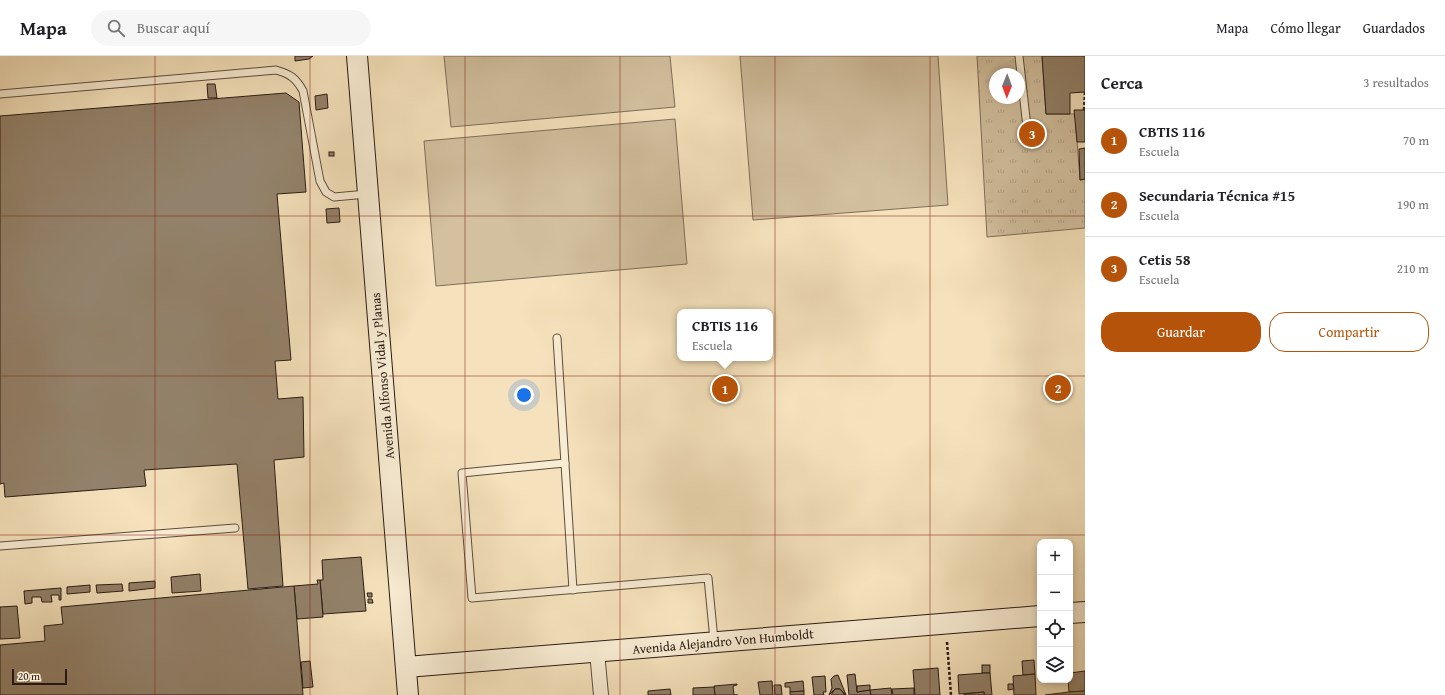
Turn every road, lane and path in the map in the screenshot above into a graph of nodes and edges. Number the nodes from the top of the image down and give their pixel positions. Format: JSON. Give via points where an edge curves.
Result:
{"nodes":[{"id":1,"x":357,"y":56,"type":"edge"},
{"id":2,"x":1020,"y":56,"type":"edge"},
{"id":3,"x":1085,"y":92,"type":"edge"},
{"id":4,"x":0,"y":94,"type":"edge"},
{"id":5,"x":1085,"y":102,"type":"edge"},
{"id":6,"x":1084,"y":110,"type":"edge"},
{"id":7,"x":1028,"y":136,"type":"dead end"},
{"id":8,"x":368,"y":194,"type":"junction"},
{"id":9,"x":557,"y":338,"type":"dead end"},
{"id":10,"x":565,"y":463,"type":"junction"},
{"id":11,"x":235,"y":528,"type":"dead end"},
{"id":12,"x":0,"y":546,"type":"edge"},
{"id":13,"x":573,"y":590,"type":"junction"},
{"id":14,"x":1085,"y":612,"type":"edge"},
{"id":15,"x":1073,"y":613,"type":"edge"},
{"id":16,"x":1037,"y":616,"type":"edge"},
{"id":17,"x":946,"y":623,"type":"junction"},
{"id":18,"x":714,"y":642,"type":"junction"},
{"id":19,"x":597,"y":652,"type":"junction"},
{"id":20,"x":406,"y":667,"type":"junction"},
{"id":21,"x":408,"y":695,"type":"edge"},
{"id":22,"x":601,"y":695,"type":"edge"},
{"id":23,"x":952,"y":695,"type":"edge"}],
"edges":[{"from":1,"to":8,"type":"street","name":"Avenida Alfonso Vidal y Planas"},
{"from":2,"to":7,"type":"lane"},
{"from":3,"to":5,"type":"path"},
{"from":4,"to":8,"type":"lane","via":[[276,70],[288,73],[298,81],[303,91],[320,181],[326,192],[334,197]]},
{"from":5,"to":6,"type":"path"},
{"from":8,"to":20,"type":"street","name":"Avenida Alfonso Vidal y Planas"},
{"from":9,"to":10,"type":"lane"},
{"from":10,"to":13,"type":"lane"},
{"from":10,"to":13,"type":"lane","via":[[462,473],[472,598]]},
{"from":11,"to":12,"type":"lane"},
{"from":13,"to":18,"type":"lane","via":[[708,578]]},
{"from":14,"to":15,"type":"street"},
{"from":16,"to":17,"type":"street","name":"Avenida Alejandro Von Humboldt"},
{"from":17,"to":18,"type":"street","name":"Avenida Alejandro Von Humboldt"},
{"from":17,"to":23,"type":"path"},
{"from":18,"to":19,"type":"street","name":"Avenida Alejandro Von Humboldt"},
{"from":19,"to":20,"type":"street","name":"Avenida Alejandro Von Humboldt"},
{"from":19,"to":22,"type":"street"},
{"from":20,"to":21,"type":"street","name":"Avenida Alfonso Vidal y Planas"}]}
